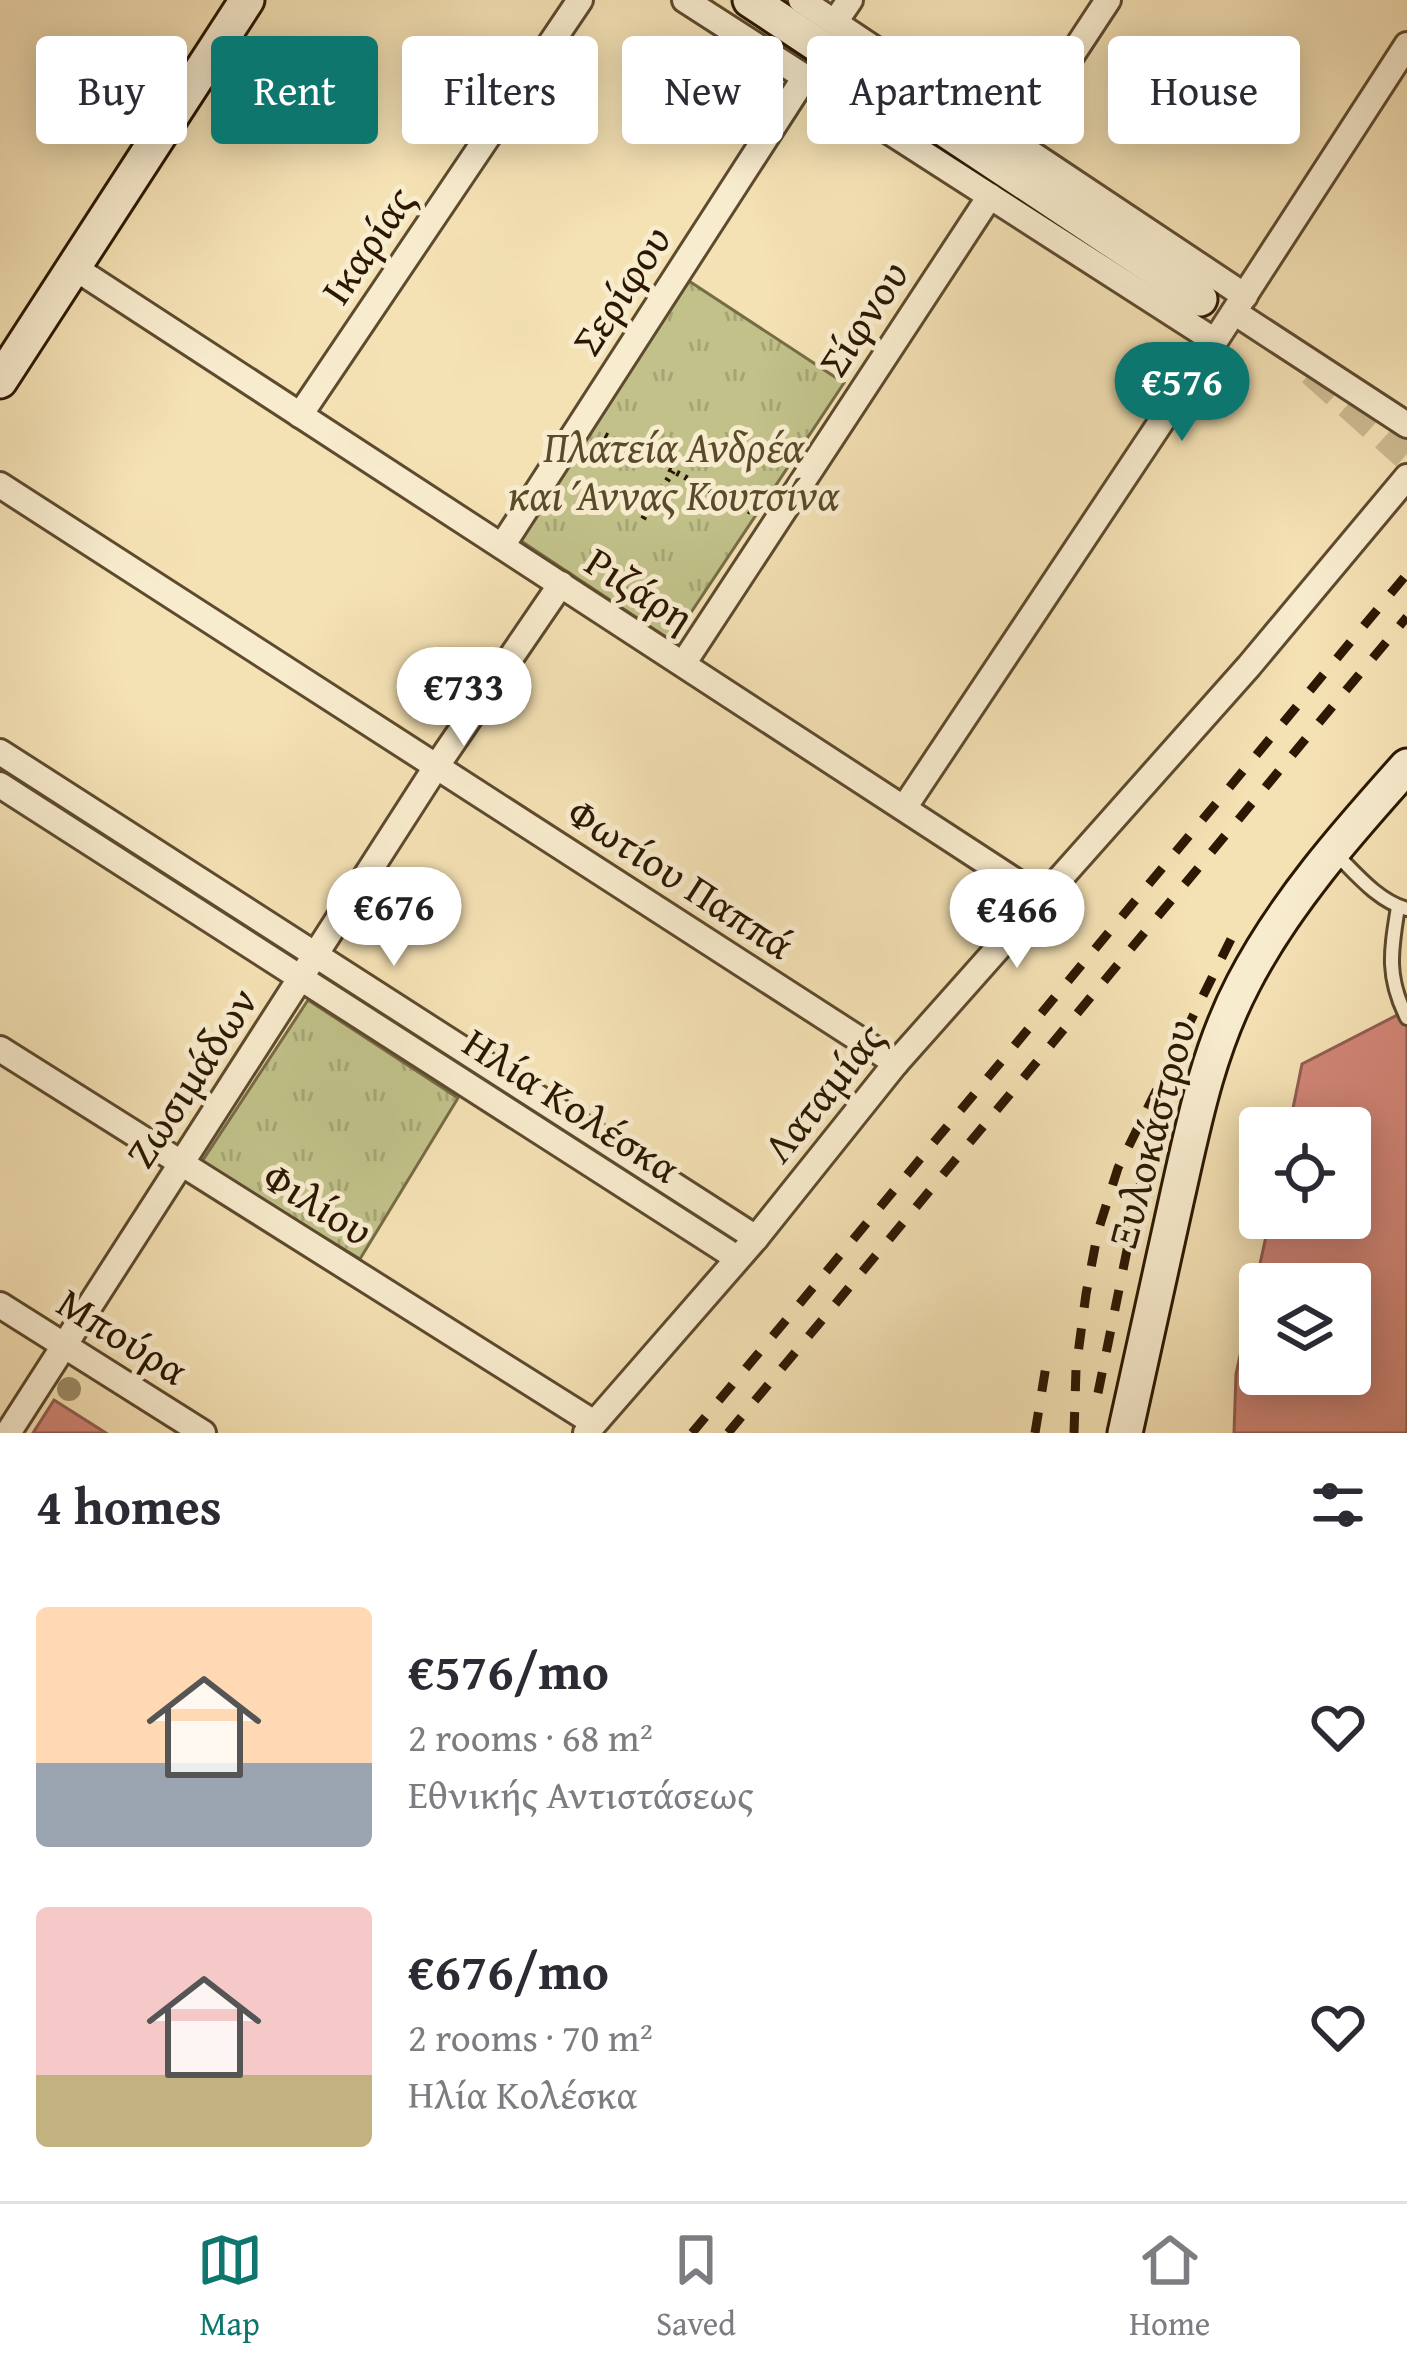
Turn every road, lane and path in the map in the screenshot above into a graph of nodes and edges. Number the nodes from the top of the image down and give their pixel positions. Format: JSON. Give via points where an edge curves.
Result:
{"nodes":[{"id":1,"x":580,"y":0,"type":"edge"},
{"id":2,"x":685,"y":0,"type":"edge"},
{"id":3,"x":750,"y":0,"type":"edge"},
{"id":4,"x":801,"y":0,"type":"edge"},
{"id":5,"x":850,"y":0,"type":"edge"},
{"id":6,"x":1108,"y":0,"type":"edge"},
{"id":7,"x":244,"y":1,"type":"edge"},
{"id":8,"x":836,"y":22,"type":"junction"},
{"id":9,"x":857,"y":36,"type":"edge"},
{"id":10,"x":1084,"y":37,"type":"edge"},
{"id":11,"x":1407,"y":45,"type":"edge"},
{"id":12,"x":805,"y":77,"type":"junction"},
{"id":13,"x":1015,"y":144,"type":"edge"},
{"id":14,"x":990,"y":196,"type":"junction"},
{"id":15,"x":75,"y":268,"type":"junction"},
{"id":16,"x":1200,"y":299,"type":"dead end"},
{"id":17,"x":1239,"y":304,"type":"junction"},
{"id":18,"x":1215,"y":341,"type":"junction"},
{"id":19,"x":0,"y":381,"type":"edge"},
{"id":20,"x":300,"y":415,"type":"junction"},
{"id":21,"x":1407,"y":425,"type":"edge"},
{"id":22,"x":592,"y":428,"type":"dead end"},
{"id":23,"x":674,"y":470,"type":"junction"},
{"id":24,"x":1407,"y":477,"type":"edge"},
{"id":25,"x":0,"y":485,"type":"edge"},
{"id":26,"x":756,"y":515,"type":"dead end"},
{"id":27,"x":643,"y":519,"type":"dead end"},
{"id":28,"x":502,"y":546,"type":"junction"},
{"id":29,"x":561,"y":584,"type":"junction"},
{"id":30,"x":682,"y":664,"type":"junction"},
{"id":31,"x":0,"y":752,"type":"edge"},
{"id":32,"x":436,"y":767,"type":"junction"},
{"id":33,"x":1404,"y":778,"type":"edge"},
{"id":34,"x":0,"y":785,"type":"edge"},
{"id":35,"x":904,"y":808,"type":"junction"},
{"id":36,"x":1334,"y":852,"type":"junction"},
{"id":37,"x":1042,"y":898,"type":"junction"},
{"id":38,"x":1402,"y":908,"type":"edge"},
{"id":39,"x":316,"y":954,"type":"junction"},
{"id":40,"x":302,"y":979,"type":"junction"},
{"id":41,"x":1407,"y":1018,"type":"edge"},
{"id":42,"x":0,"y":1049,"type":"edge"},
{"id":43,"x":896,"y":1063,"type":"junction"},
{"id":44,"x":182,"y":1163,"type":"junction"},
{"id":45,"x":756,"y":1238,"type":"junction"},
{"id":46,"x":737,"y":1258,"type":"junction"},
{"id":47,"x":0,"y":1305,"type":"edge"},
{"id":48,"x":64,"y":1346,"type":"junction"},
{"id":49,"x":590,"y":1428,"type":"edge"},
{"id":50,"x":8,"y":1433,"type":"edge"},
{"id":51,"x":203,"y":1433,"type":"edge"},
{"id":52,"x":1125,"y":1433,"type":"edge"}],
"edges":[{"from":1,"to":20,"type":"street","name":"Ικαρίας"},
{"from":2,"to":12,"type":"street"},
{"from":3,"to":16,"type":"street"},
{"from":4,"to":8,"type":"street"},
{"from":5,"to":8,"type":"street"},
{"from":6,"to":10,"type":"street"},
{"from":7,"to":15,"type":"street"},
{"from":8,"to":9,"type":"street"},
{"from":11,"to":17,"type":"street"},
{"from":12,"to":14,"type":"street"},
{"from":12,"to":28,"type":"street","name":"Σερίφου"},
{"from":13,"to":17,"type":"street"},
{"from":14,"to":18,"type":"street"},
{"from":14,"to":30,"type":"street","name":"Σίφνου"},
{"from":15,"to":19,"type":"street"},
{"from":15,"to":20,"type":"street","name":"Ριζάρη"},
{"from":17,"to":18,"type":"street"},
{"from":17,"to":21,"type":"street"},
{"from":18,"to":35,"type":"street"},
{"from":20,"to":28,"type":"street","name":"Ριζάρη"},
{"from":22,"to":23,"type":"path"},
{"from":23,"to":26,"type":"path"},
{"from":23,"to":27,"type":"path"},
{"from":24,"to":37,"type":"street","name":"Λαταμίας"},
{"from":25,"to":32,"type":"street","name":"Φωτίου Παππά"},
{"from":28,"to":29,"type":"street","name":"Ριζάρη"},
{"from":29,"to":30,"type":"street","name":"Ριζάρη"},
{"from":29,"to":32,"type":"street","name":"Ζωσιμάδων"},
{"from":30,"to":35,"type":"street","name":"Ριζάρη"},
{"from":31,"to":39,"type":"street","name":"Ηλία Κολέσκα"},
{"from":32,"to":39,"type":"street","name":"Ζωσιμάδων"},
{"from":32,"to":43,"type":"street","name":"Φωτίου Παππά"},
{"from":33,"to":36,"type":"street","name":"Ξυλοκάστρου"},
{"from":34,"to":40,"type":"street","name":"Ηλία Κολέσκα"},
{"from":35,"to":37,"type":"street","name":"Ριζάρη"},
{"from":36,"to":38,"type":"lane"},
{"from":36,"to":52,"type":"street","name":"Ξυλοκάστρου","via":[[1257,958],[1213,1053]]},
{"from":37,"to":43,"type":"street","name":"Λαταμίας"},
{"from":38,"to":41,"type":"lane","via":[[1390,957]]},
{"from":39,"to":40,"type":"street","name":"Ζωσιμάδων"},
{"from":39,"to":45,"type":"street","name":"Ηλία Κολέσκα"},
{"from":40,"to":44,"type":"street","name":"Ζωσιμάδων"},
{"from":40,"to":46,"type":"street","name":"Ηλία Κολέσκα"},
{"from":42,"to":44,"type":"street","name":"Φιλίου"},
{"from":43,"to":45,"type":"street","name":"Λαταμίας"},
{"from":44,"to":48,"type":"street","name":"Ζωσιμάδων"},
{"from":44,"to":49,"type":"street","name":"Φιλίου"},
{"from":45,"to":46,"type":"street","name":"Λαταμίας"},
{"from":46,"to":49,"type":"street","name":"Λαταμίας"},
{"from":47,"to":48,"type":"street","name":"Μπούρα"},
{"from":48,"to":50,"type":"street","name":"Ζωσιμάδων"},
{"from":48,"to":51,"type":"street","name":"Μπούρα"}]}
